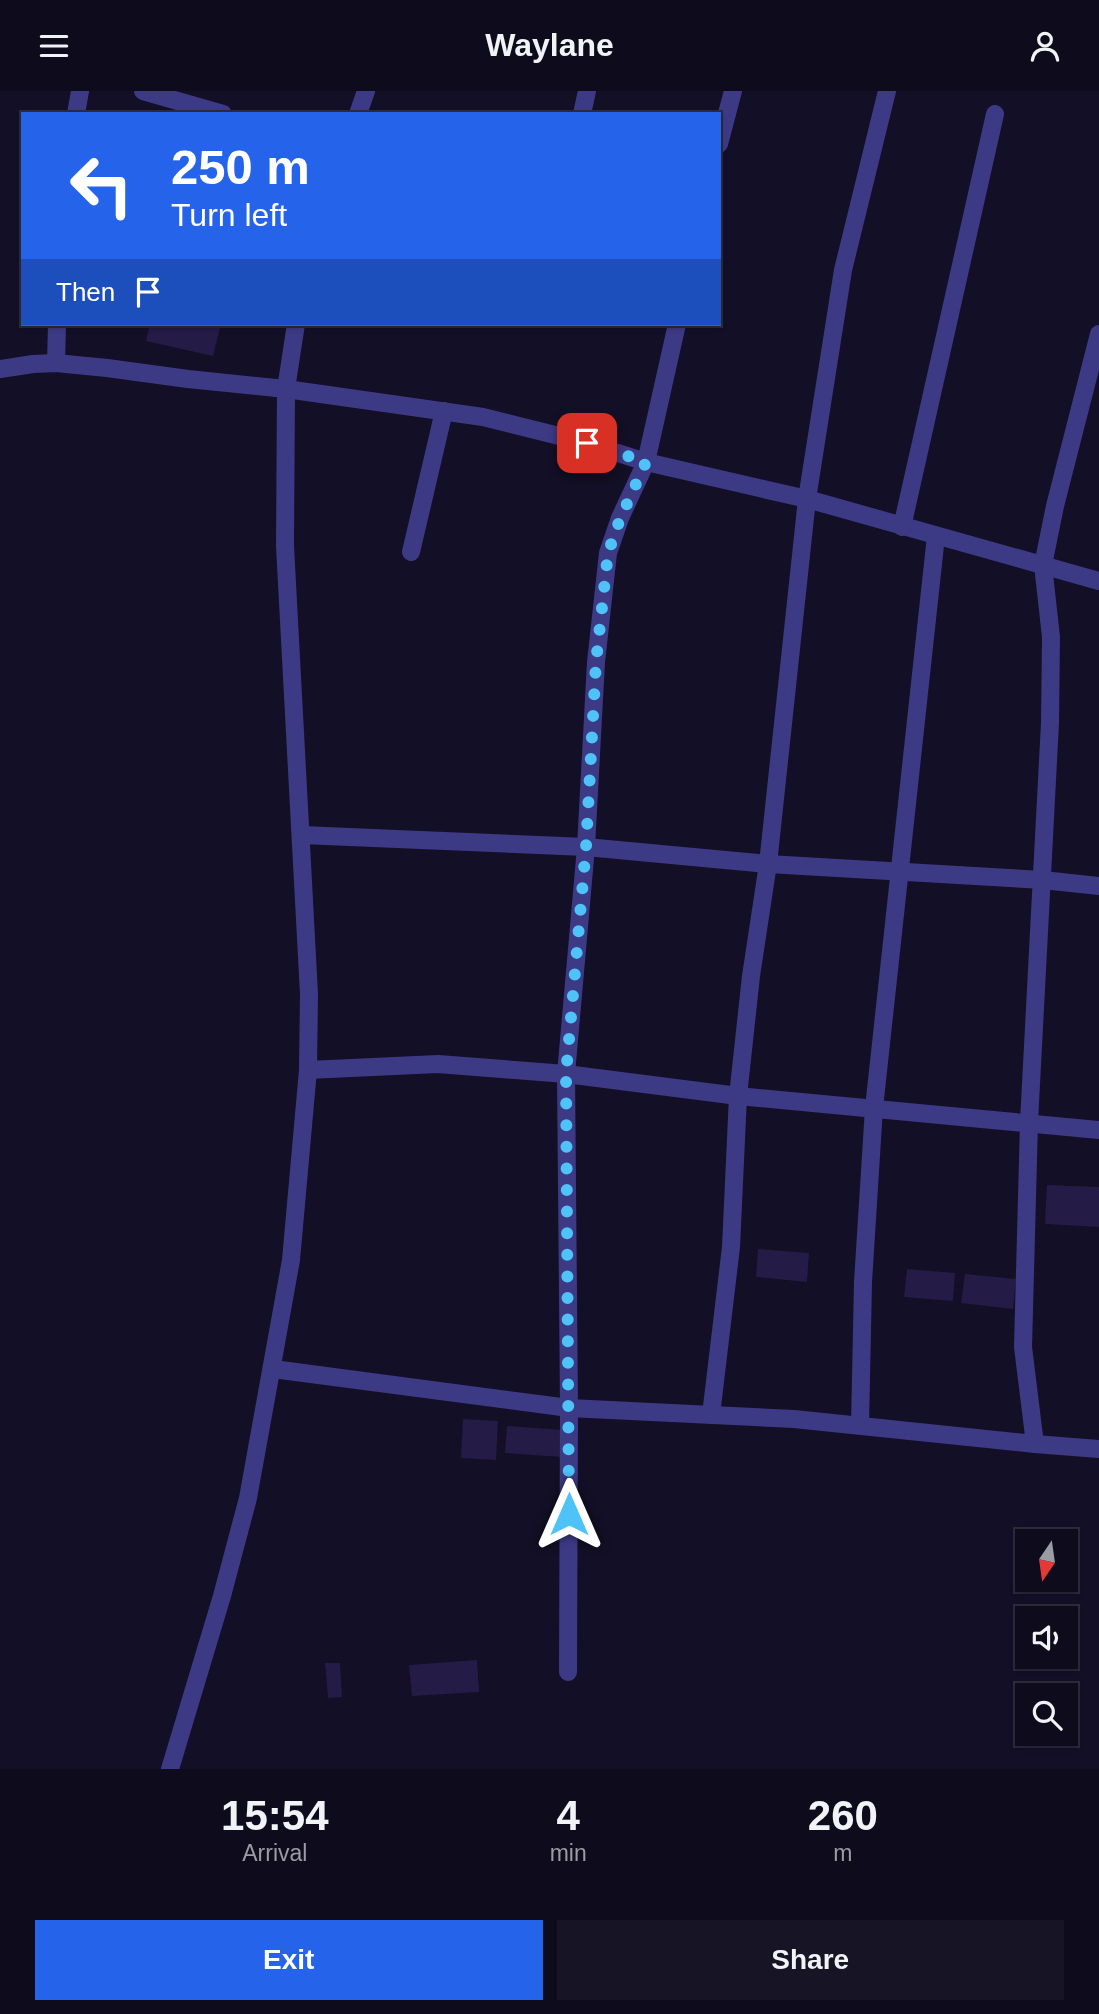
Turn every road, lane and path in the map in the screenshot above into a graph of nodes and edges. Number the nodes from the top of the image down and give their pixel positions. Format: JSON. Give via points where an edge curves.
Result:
{"nodes":[{"id":1,"x":80,"y":91,"type":"edge"},
{"id":2,"x":143,"y":91,"type":"edge"},
{"id":3,"x":366,"y":91,"type":"edge"},
{"id":4,"x":587,"y":91,"type":"edge"},
{"id":5,"x":733,"y":91,"type":"edge"},
{"id":6,"x":887,"y":91,"type":"edge"},
{"id":7,"x":76,"y":112,"type":"edge"},
{"id":8,"x":216,"y":112,"type":"edge"},
{"id":9,"x":359,"y":112,"type":"edge"},
{"id":10,"x":582,"y":112,"type":"edge"},
{"id":11,"x":995,"y":114,"type":"dead end"},
{"id":12,"x":721,"y":136,"type":"edge"},
{"id":13,"x":57,"y":326,"type":"edge"},
{"id":14,"x":296,"y":326,"type":"edge"},
{"id":15,"x":677,"y":326,"type":"edge"},
{"id":16,"x":1099,"y":334,"type":"edge"},
{"id":17,"x":56,"y":363,"type":"junction"},
{"id":18,"x":2,"y":366,"type":"edge"},
{"id":19,"x":286,"y":389,"type":"junction"},
{"id":20,"x":444,"y":411,"type":"junction"},
{"id":21,"x":646,"y":462,"type":"junction"},
{"id":22,"x":807,"y":499,"type":"junction"},
{"id":23,"x":902,"y":527,"type":"junction"},
{"id":24,"x":936,"y":536,"type":"junction"},
{"id":25,"x":411,"y":552,"type":"dead end"},
{"id":26,"x":1043,"y":565,"type":"junction"},
{"id":27,"x":1099,"y":581,"type":"edge"},
{"id":28,"x":302,"y":835,"type":"junction"},
{"id":29,"x":586,"y":847,"type":"junction"},
{"id":30,"x":768,"y":864,"type":"junction"},
{"id":31,"x":898,"y":871,"type":"junction"},
{"id":32,"x":1043,"y":880,"type":"junction"},
{"id":33,"x":1099,"y":886,"type":"edge"},
{"id":34,"x":308,"y":1070,"type":"junction"},
{"id":35,"x":566,"y":1074,"type":"junction"},
{"id":36,"x":738,"y":1096,"type":"junction"},
{"id":37,"x":874,"y":1108,"type":"junction"},
{"id":38,"x":1029,"y":1122,"type":"junction"},
{"id":39,"x":1099,"y":1130,"type":"edge"},
{"id":40,"x":273,"y":1369,"type":"junction"},
{"id":41,"x":569,"y":1408,"type":"junction"},
{"id":42,"x":710,"y":1415,"type":"junction"},
{"id":43,"x":860,"y":1425,"type":"junction"},
{"id":44,"x":1035,"y":1444,"type":"junction"},
{"id":45,"x":1099,"y":1449,"type":"edge"},
{"id":46,"x":568,"y":1672,"type":"dead end"},
{"id":47,"x":170,"y":1769,"type":"edge"}],
"edges":[{"from":1,"to":7,"type":"street"},
{"from":2,"to":8,"type":"street"},
{"from":3,"to":9,"type":"street"},
{"from":4,"to":10,"type":"street"},
{"from":5,"to":12,"type":"street"},
{"from":6,"to":22,"type":"street","via":[[843,270]]},
{"from":11,"to":23,"type":"street"},
{"from":13,"to":17,"type":"street"},
{"from":14,"to":19,"type":"street"},
{"from":15,"to":21,"type":"street"},
{"from":16,"to":26,"type":"street"},
{"from":17,"to":18,"type":"street"},
{"from":17,"to":19,"type":"street"},
{"from":19,"to":20,"type":"street"},
{"from":19,"to":28,"type":"street","via":[[285,546]]},
{"from":20,"to":21,"type":"street","via":[[574,439]]},
{"from":20,"to":25,"type":"street"},
{"from":21,"to":22,"type":"street"},
{"from":21,"to":29,"type":"street","via":[[608,553],[596,662]]},
{"from":22,"to":23,"type":"street"},
{"from":22,"to":30,"type":"street"},
{"from":23,"to":24,"type":"street"},
{"from":24,"to":26,"type":"street"},
{"from":24,"to":31,"type":"street"},
{"from":26,"to":27,"type":"street"},
{"from":26,"to":32,"type":"street","via":[[1051,637]]},
{"from":28,"to":29,"type":"street"},
{"from":28,"to":34,"type":"street"},
{"from":29,"to":30,"type":"street"},
{"from":29,"to":35,"type":"street"},
{"from":30,"to":31,"type":"street"},
{"from":30,"to":36,"type":"street"},
{"from":31,"to":32,"type":"street"},
{"from":31,"to":37,"type":"street"},
{"from":32,"to":33,"type":"street"},
{"from":32,"to":38,"type":"street"},
{"from":34,"to":35,"type":"street","via":[[438,1064]]},
{"from":34,"to":40,"type":"street","via":[[291,1260]]},
{"from":35,"to":36,"type":"street"},
{"from":35,"to":41,"type":"street"},
{"from":36,"to":37,"type":"street"},
{"from":36,"to":42,"type":"street","via":[[731,1247]]},
{"from":37,"to":38,"type":"street"},
{"from":37,"to":43,"type":"street"},
{"from":38,"to":39,"type":"street"},
{"from":38,"to":44,"type":"street","via":[[1023,1347]]},
{"from":40,"to":41,"type":"street"},
{"from":40,"to":47,"type":"street","via":[[248,1498]]},
{"from":41,"to":42,"type":"street"},
{"from":41,"to":46,"type":"street"},
{"from":42,"to":43,"type":"street"},
{"from":43,"to":44,"type":"street"},
{"from":44,"to":45,"type":"street"}]}
